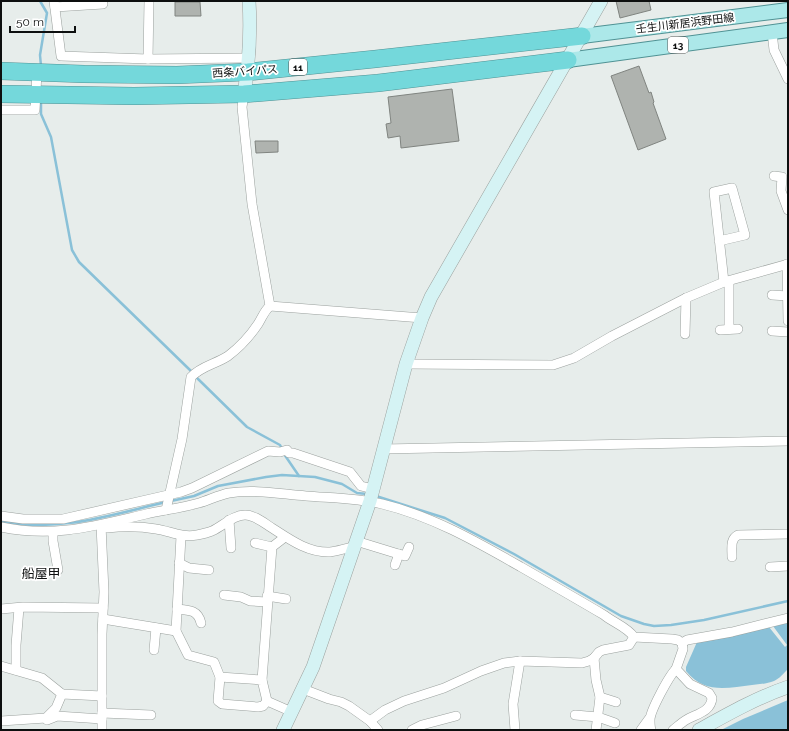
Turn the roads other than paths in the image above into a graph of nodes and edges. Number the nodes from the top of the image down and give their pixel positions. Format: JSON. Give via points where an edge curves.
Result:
{"nodes":[{"id":1,"x":149,"y":1,"type":"edge"},
{"id":2,"x":249,"y":1,"type":"edge"},
{"id":3,"x":601,"y":1,"type":"edge"},
{"id":4,"x":54,"y":4,"type":"edge"},
{"id":5,"x":103,"y":4,"type":"dead end"},
{"id":6,"x":788,"y":10,"type":"edge"},
{"id":7,"x":788,"y":30,"type":"edge"},
{"id":8,"x":772,"y":32,"type":"junction"},
{"id":9,"x":582,"y":36,"type":"junction"},
{"id":10,"x":148,"y":59,"type":"junction"},
{"id":11,"x":568,"y":60,"type":"junction"},
{"id":12,"x":248,"y":65,"type":"junction"},
{"id":13,"x":5,"y":70,"type":"edge"},
{"id":14,"x":37,"y":72,"type":"junction"},
{"id":15,"x":788,"y":79,"type":"edge"},
{"id":16,"x":1,"y":94,"type":"edge"},
{"id":17,"x":244,"y":94,"type":"junction"},
{"id":18,"x":35,"y":95,"type":"junction"},
{"id":19,"x":1,"y":110,"type":"edge"},
{"id":20,"x":774,"y":176,"type":"dead end"},
{"id":21,"x":788,"y":210,"type":"edge"},
{"id":22,"x":719,"y":241,"type":"junction"},
{"id":23,"x":788,"y":264,"type":"edge"},
{"id":24,"x":726,"y":282,"type":"junction"},
{"id":25,"x":772,"y":295,"type":"dead end"},
{"id":26,"x":788,"y":296,"type":"edge"},
{"id":27,"x":686,"y":298,"type":"junction"},
{"id":28,"x":270,"y":306,"type":"junction"},
{"id":29,"x":422,"y":318,"type":"junction"},
{"id":30,"x":788,"y":321,"type":"edge"},
{"id":31,"x":729,"y":329,"type":"dead end"},
{"id":32,"x":772,"y":331,"type":"dead end"},
{"id":33,"x":788,"y":332,"type":"edge"},
{"id":34,"x":686,"y":334,"type":"dead end"},
{"id":35,"x":406,"y":364,"type":"junction"},
{"id":36,"x":788,"y":441,"type":"edge"},
{"id":37,"x":383,"y":449,"type":"junction"},
{"id":38,"x":371,"y":495,"type":"junction"},
{"id":39,"x":168,"y":496,"type":"junction"},
{"id":40,"x":166,"y":509,"type":"junction"},
{"id":41,"x":1,"y":516,"type":"edge"},
{"id":42,"x":230,"y":520,"type":"junction"},
{"id":43,"x":1,"y":527,"type":"edge"},
{"id":44,"x":101,"y":527,"type":"junction"},
{"id":45,"x":53,"y":532,"type":"junction"},
{"id":46,"x":788,"y":534,"type":"edge"},
{"id":47,"x":181,"y":536,"type":"junction"},
{"id":48,"x":285,"y":537,"type":"junction"},
{"id":49,"x":255,"y":543,"type":"dead end"},
{"id":50,"x":355,"y":544,"type":"junction"},
{"id":51,"x":272,"y":547,"type":"junction"},
{"id":52,"x":409,"y":547,"type":"dead end"},
{"id":53,"x":231,"y":548,"type":"dead end"},
{"id":54,"x":399,"y":554,"type":"junction"},
{"id":55,"x":732,"y":556,"type":"dead end"},
{"id":56,"x":179,"y":563,"type":"junction"},
{"id":57,"x":395,"y":565,"type":"dead end"},
{"id":58,"x":788,"y":566,"type":"edge"},
{"id":59,"x":770,"y":567,"type":"dead end"},
{"id":60,"x":58,"y":570,"type":"dead end"},
{"id":61,"x":209,"y":570,"type":"dead end"},
{"id":62,"x":224,"y":595,"type":"dead end"},
{"id":63,"x":267,"y":599,"type":"junction"},
{"id":64,"x":286,"y":599,"type":"dead end"},
{"id":65,"x":19,"y":608,"type":"junction"},
{"id":66,"x":103,"y":608,"type":"junction"},
{"id":67,"x":1,"y":609,"type":"edge"},
{"id":68,"x":177,"y":609,"type":"junction"},
{"id":69,"x":788,"y":618,"type":"edge"},
{"id":70,"x":103,"y":619,"type":"junction"},
{"id":71,"x":201,"y":623,"type":"dead end"},
{"id":72,"x":156,"y":628,"type":"junction"},
{"id":73,"x":176,"y":631,"type":"junction"},
{"id":74,"x":634,"y":638,"type":"junction"},
{"id":75,"x":682,"y":642,"type":"junction"},
{"id":76,"x":154,"y":650,"type":"dead end"},
{"id":77,"x":594,"y":658,"type":"junction"},
{"id":78,"x":520,"y":661,"type":"junction"},
{"id":79,"x":1,"y":666,"type":"edge"},
{"id":80,"x":676,"y":669,"type":"junction"},
{"id":81,"x":16,"y":670,"type":"junction"},
{"id":82,"x":220,"y":677,"type":"junction"},
{"id":83,"x":262,"y":680,"type":"junction"},
{"id":84,"x":788,"y":687,"type":"edge"},
{"id":85,"x":303,"y":689,"type":"junction"},
{"id":86,"x":62,"y":694,"type":"junction"},
{"id":87,"x":102,"y":696,"type":"junction"},
{"id":88,"x":600,"y":697,"type":"junction"},
{"id":89,"x":267,"y":701,"type":"junction"},
{"id":90,"x":616,"y":702,"type":"dead end"},
{"id":91,"x":292,"y":712,"type":"junction"},
{"id":92,"x":575,"y":715,"type":"dead end"},
{"id":93,"x":102,"y":716,"type":"junction"},
{"id":94,"x":151,"y":716,"type":"dead end"},
{"id":95,"x":456,"y":716,"type":"dead end"},
{"id":96,"x":598,"y":717,"type":"junction"},
{"id":97,"x":40,"y":719,"type":"junction"},
{"id":98,"x":649,"y":719,"type":"junction"},
{"id":99,"x":1,"y":720,"type":"edge"},
{"id":100,"x":370,"y":721,"type":"junction"},
{"id":101,"x":615,"y":723,"type":"dead end"},
{"id":102,"x":102,"y":730,"type":"edge"},
{"id":103,"x":283,"y":730,"type":"edge"},
{"id":104,"x":378,"y":730,"type":"edge"},
{"id":105,"x":412,"y":730,"type":"edge"},
{"id":106,"x":515,"y":730,"type":"edge"},
{"id":107,"x":596,"y":730,"type":"edge"},
{"id":108,"x":641,"y":730,"type":"edge"},
{"id":109,"x":651,"y":730,"type":"edge"},
{"id":110,"x":673,"y":730,"type":"edge"},
{"id":111,"x":699,"y":730,"type":"edge"}],
"edges":[{"from":1,"to":10,"type":"street"},
{"from":2,"to":12,"type":"street"},
{"from":3,"to":9,"type":"street"},
{"from":4,"to":5,"type":"street"},
{"from":4,"to":10,"type":"street","via":[[61,56]]},
{"from":6,"to":9,"type":"main road","name":"壬生川新居浜野田線","number":"13"},
{"from":7,"to":8,"type":"main road","name":"壬生川新居浜野田線","number":"13"},
{"from":8,"to":11,"type":"main road","name":"壬生川新居浜野田線","number":"13"},
{"from":8,"to":15,"type":"street","via":[[774,50]]},
{"from":9,"to":11,"type":"street"},
{"from":9,"to":12,"type":"highway","name":"西条バイパス","number":"11"},
{"from":10,"to":12,"type":"street"},
{"from":11,"to":17,"type":"highway","name":"西条バイパス","number":"11","via":[[378,83]]},
{"from":11,"to":29,"type":"street","via":[[462,240]]},
{"from":12,"to":14,"type":"highway","name":"西条バイパス","number":"11","via":[[177,75]]},
{"from":12,"to":17,"type":"street"},
{"from":13,"to":14,"type":"highway","name":"西条バイパス","number":"11"},
{"from":14,"to":18,"type":"street"},
{"from":16,"to":18,"type":"highway","name":"西条バイパス","number":"11"},
{"from":17,"to":18,"type":"highway","name":"西条バイパス","number":"11"},
{"from":17,"to":28,"type":"street","via":[[242,107],[252,196]]},
{"from":18,"to":19,"type":"street","via":[[35,110]]},
{"from":20,"to":21,"type":"street","via":[[782,177],[781,191]]},
{"from":22,"to":22,"type":"street","via":[[714,192],[732,188],[745,235]]},
{"from":22,"to":24,"type":"street"},
{"from":23,"to":24,"type":"street"},
{"from":23,"to":26,"type":"street"},
{"from":24,"to":27,"type":"street"},
{"from":24,"to":31,"type":"street"},
{"from":25,"to":26,"type":"street"},
{"from":26,"to":30,"type":"street"},
{"from":27,"to":34,"type":"street"},
{"from":27,"to":35,"type":"street","via":[[574,358],[553,365]]},
{"from":28,"to":29,"type":"street"},
{"from":28,"to":39,"type":"street","via":[[249,335],[228,356],[197,371],[191,377],[182,439]]},
{"from":29,"to":35,"type":"street"},
{"from":32,"to":33,"type":"street"},
{"from":35,"to":37,"type":"street"},
{"from":36,"to":37,"type":"street"},
{"from":37,"to":38,"type":"street"},
{"from":38,"to":39,"type":"street","via":[[350,472],[289,453],[287,450],[268,451],[192,488]]},
{"from":38,"to":40,"type":"street","via":[[250,491],[221,495]]},
{"from":38,"to":50,"type":"street"},
{"from":38,"to":74,"type":"street","via":[[383,504],[439,523],[494,551],[604,615],[631,633]]},
{"from":39,"to":40,"type":"street"},
{"from":39,"to":41,"type":"street","via":[[62,519]]},
{"from":40,"to":44,"type":"street"},
{"from":42,"to":47,"type":"street","via":[[207,533]]},
{"from":42,"to":48,"type":"street","via":[[239,515],[252,517]]},
{"from":42,"to":53,"type":"street"},
{"from":43,"to":45,"type":"street","via":[[20,531]]},
{"from":44,"to":45,"type":"street"},
{"from":44,"to":47,"type":"street","via":[[140,526]]},
{"from":44,"to":66,"type":"street"},
{"from":45,"to":60,"type":"street"},
{"from":46,"to":55,"type":"street","via":[[738,534],[732,541]]},
{"from":47,"to":56,"type":"street"},
{"from":48,"to":50,"type":"street","via":[[302,546],[323,552]]},
{"from":48,"to":51,"type":"street"},
{"from":49,"to":51,"type":"street"},
{"from":50,"to":54,"type":"street"},
{"from":50,"to":85,"type":"street"},
{"from":51,"to":63,"type":"street"},
{"from":52,"to":54,"type":"street","via":[[405,556]]},
{"from":54,"to":57,"type":"street"},
{"from":56,"to":61,"type":"street","via":[[189,568]]},
{"from":56,"to":68,"type":"street"},
{"from":58,"to":59,"type":"street"},
{"from":62,"to":63,"type":"street","via":[[250,601]]},
{"from":63,"to":64,"type":"street"},
{"from":63,"to":83,"type":"street"},
{"from":65,"to":66,"type":"street"},
{"from":65,"to":67,"type":"street"},
{"from":65,"to":81,"type":"street"},
{"from":66,"to":70,"type":"street"},
{"from":68,"to":71,"type":"street","via":[[196,613]]},
{"from":68,"to":73,"type":"street"},
{"from":69,"to":75,"type":"street"},
{"from":70,"to":72,"type":"street"},
{"from":70,"to":87,"type":"street"},
{"from":72,"to":73,"type":"street"},
{"from":72,"to":76,"type":"street"},
{"from":73,"to":82,"type":"street","via":[[188,655],[214,662]]},
{"from":74,"to":75,"type":"street","via":[[672,639]]},
{"from":74,"to":77,"type":"street","via":[[629,645],[603,650]]},
{"from":75,"to":80,"type":"street","via":[[683,649]]},
{"from":77,"to":78,"type":"street","via":[[575,664]]},
{"from":77,"to":88,"type":"street"},
{"from":78,"to":100,"type":"street","via":[[504,663],[444,688],[404,701]]},
{"from":78,"to":106,"type":"street","via":[[513,704]]},
{"from":79,"to":81,"type":"street"},
{"from":80,"to":98,"type":"street","via":[[670,675]]},
{"from":80,"to":110,"type":"street","via":[[690,684],[709,693],[712,702],[708,709]]},
{"from":81,"to":86,"type":"street","via":[[42,678]]},
{"from":82,"to":83,"type":"street"},
{"from":82,"to":89,"type":"street","via":[[218,701],[222,704],[258,707]]},
{"from":83,"to":89,"type":"street"},
{"from":84,"to":111,"type":"street","via":[[737,709]]},
{"from":85,"to":91,"type":"street"},
{"from":85,"to":100,"type":"street","via":[[341,702]]},
{"from":86,"to":87,"type":"street"},
{"from":86,"to":97,"type":"street","via":[[51,714]]},
{"from":87,"to":93,"type":"street"},
{"from":88,"to":90,"type":"street"},
{"from":88,"to":96,"type":"street"},
{"from":89,"to":91,"type":"street"},
{"from":91,"to":103,"type":"street"},
{"from":92,"to":96,"type":"street"},
{"from":93,"to":94,"type":"street"},
{"from":93,"to":97,"type":"street","via":[[57,716],[47,720]]},
{"from":93,"to":102,"type":"street"},
{"from":95,"to":105,"type":"street"},
{"from":96,"to":101,"type":"street"},
{"from":96,"to":107,"type":"street"},
{"from":97,"to":99,"type":"street"},
{"from":98,"to":108,"type":"street"},
{"from":98,"to":109,"type":"street"},
{"from":100,"to":104,"type":"street"}]}
